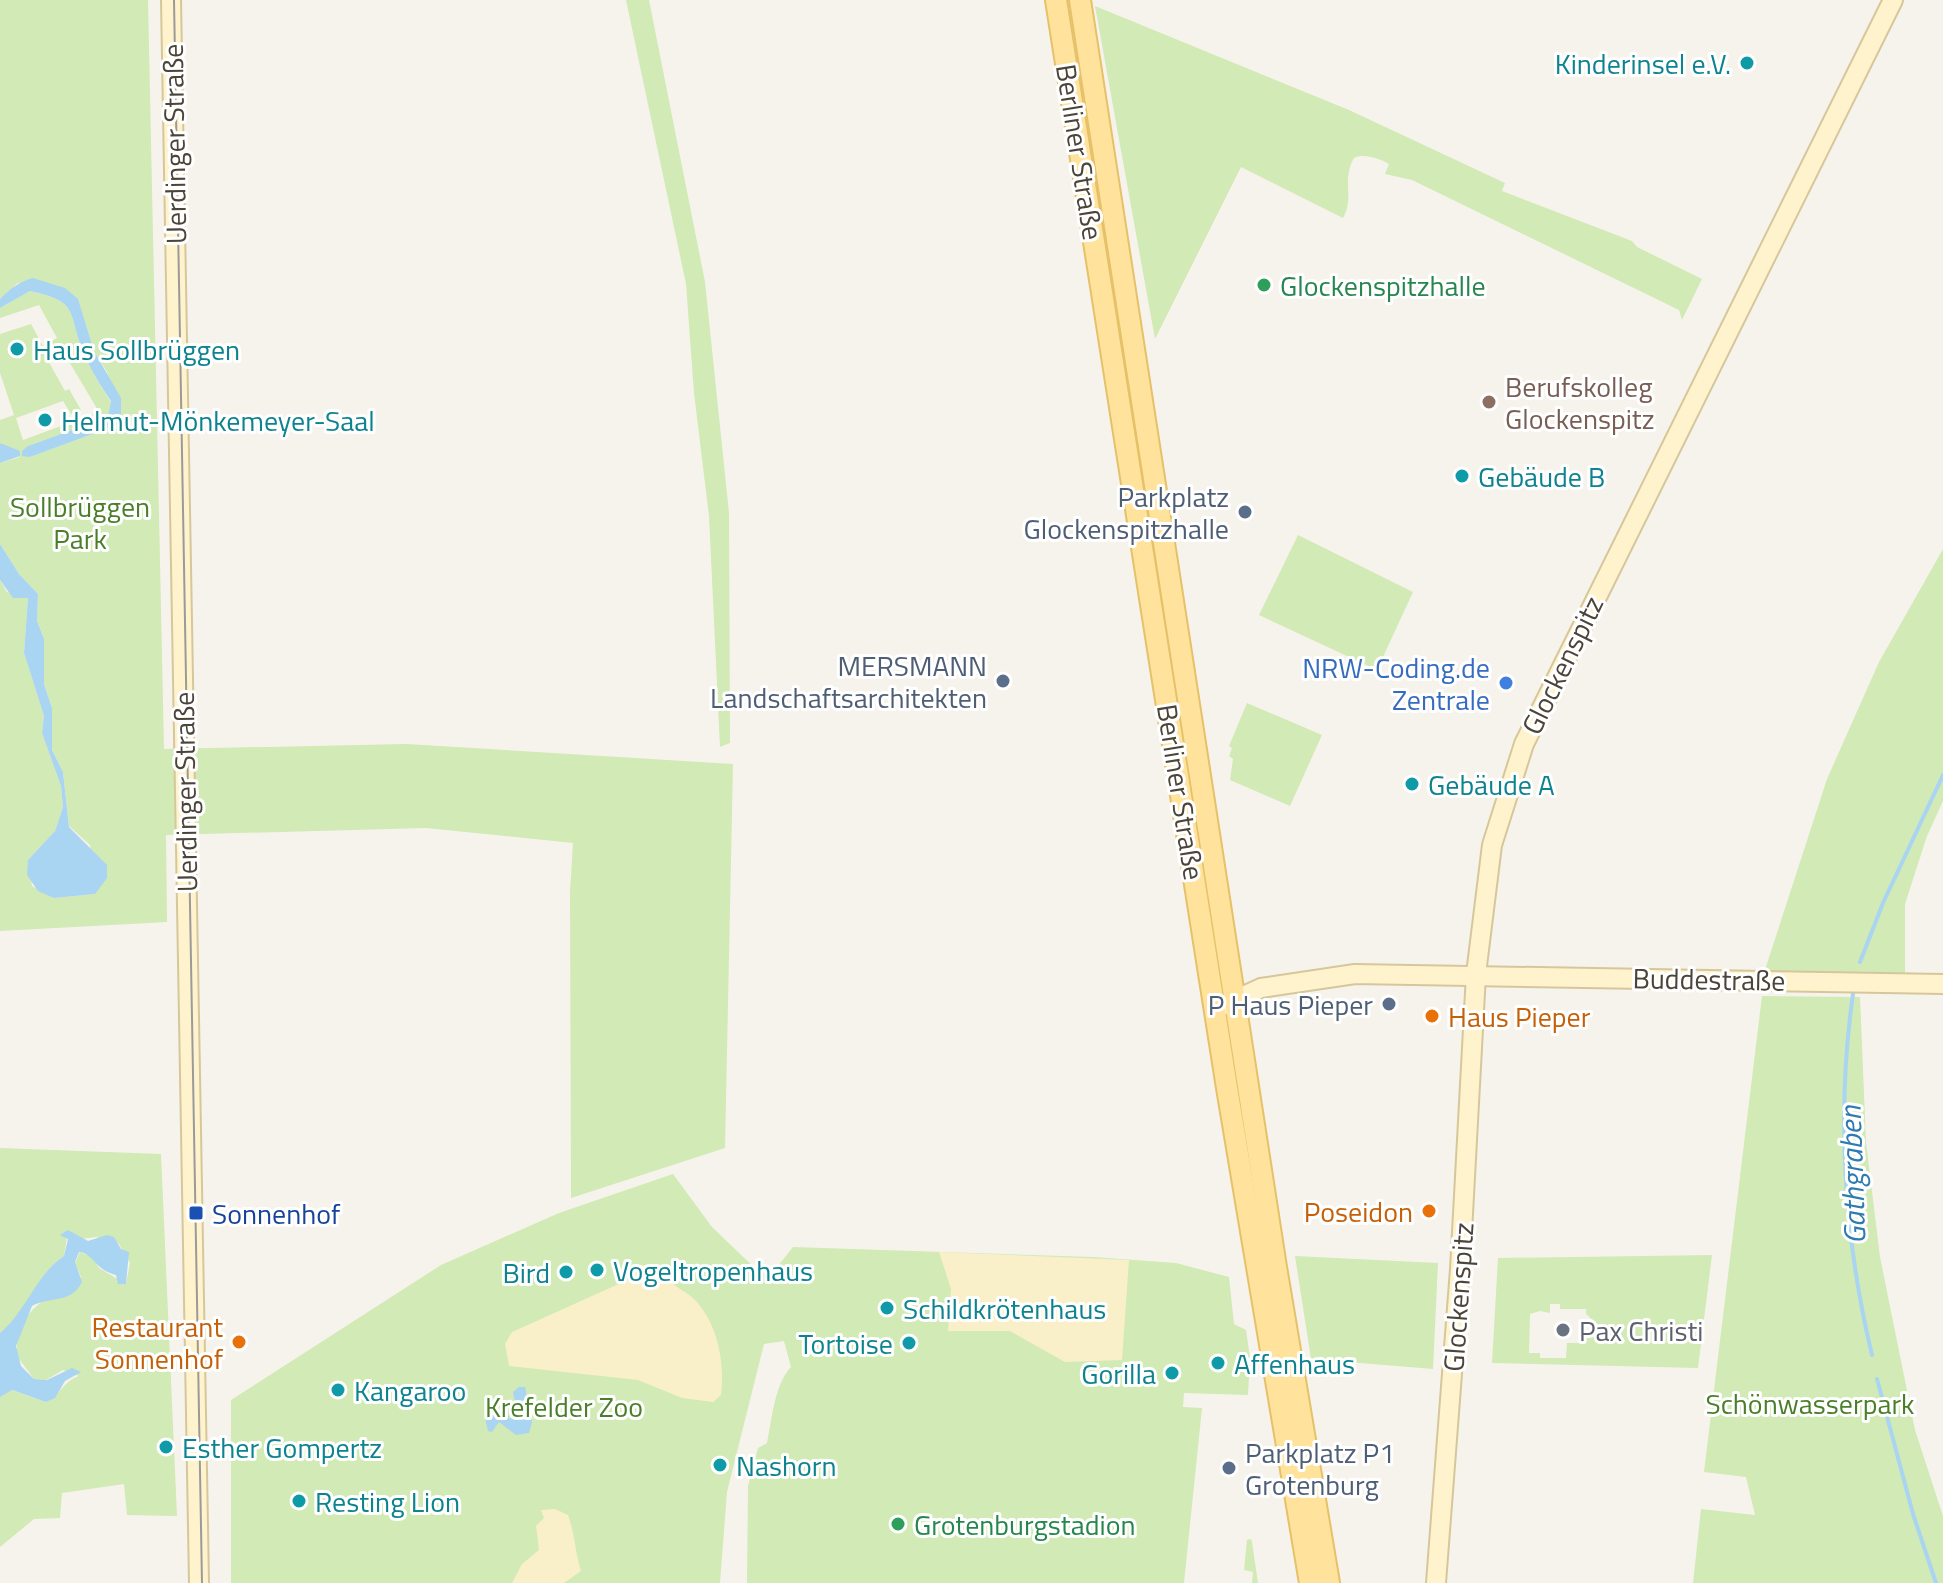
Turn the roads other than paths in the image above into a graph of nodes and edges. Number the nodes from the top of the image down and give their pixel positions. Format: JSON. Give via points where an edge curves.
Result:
{"nodes":[{"id":1,"x":171,"y":0,"type":"edge"},
{"id":2,"x":1056,"y":0,"type":"edge"},
{"id":3,"x":1080,"y":0,"type":"edge"},
{"id":4,"x":1893,"y":0,"type":"edge"},
{"id":5,"x":1476,"y":974,"type":"junction"},
{"id":6,"x":1943,"y":984,"type":"edge"},
{"id":7,"x":1235,"y":1000,"type":"junction"},
{"id":8,"x":1215,"y":1010,"type":"junction"},
{"id":9,"x":199,"y":1583,"type":"edge"},
{"id":10,"x":1310,"y":1583,"type":"edge"},
{"id":11,"x":1329,"y":1583,"type":"edge"},
{"id":12,"x":1436,"y":1583,"type":"edge"}],
"edges":[{"from":1,"to":9,"type":"main road","name":"Uerdinger Straße"},
{"from":2,"to":8,"type":"main road","name":"Berliner Straße"},
{"from":3,"to":7,"type":"main road","name":"Berliner Straße"},
{"from":4,"to":5,"type":"main road","name":"Glockenspitz","via":[[1524,744],[1492,845]]},
{"from":5,"to":6,"type":"main road","name":"Buddestraße"},
{"from":5,"to":7,"type":"main road","name":"Buddestraße","via":[[1344,975],[1261,988]]},
{"from":5,"to":12,"type":"main road","name":"Glockenspitz"},
{"from":7,"to":8,"type":"main road","name":"Buddestraße"},
{"from":7,"to":11,"type":"main road","name":"Berliner Straße"},
{"from":8,"to":10,"type":"main road","name":"Berliner Straße"}]}
